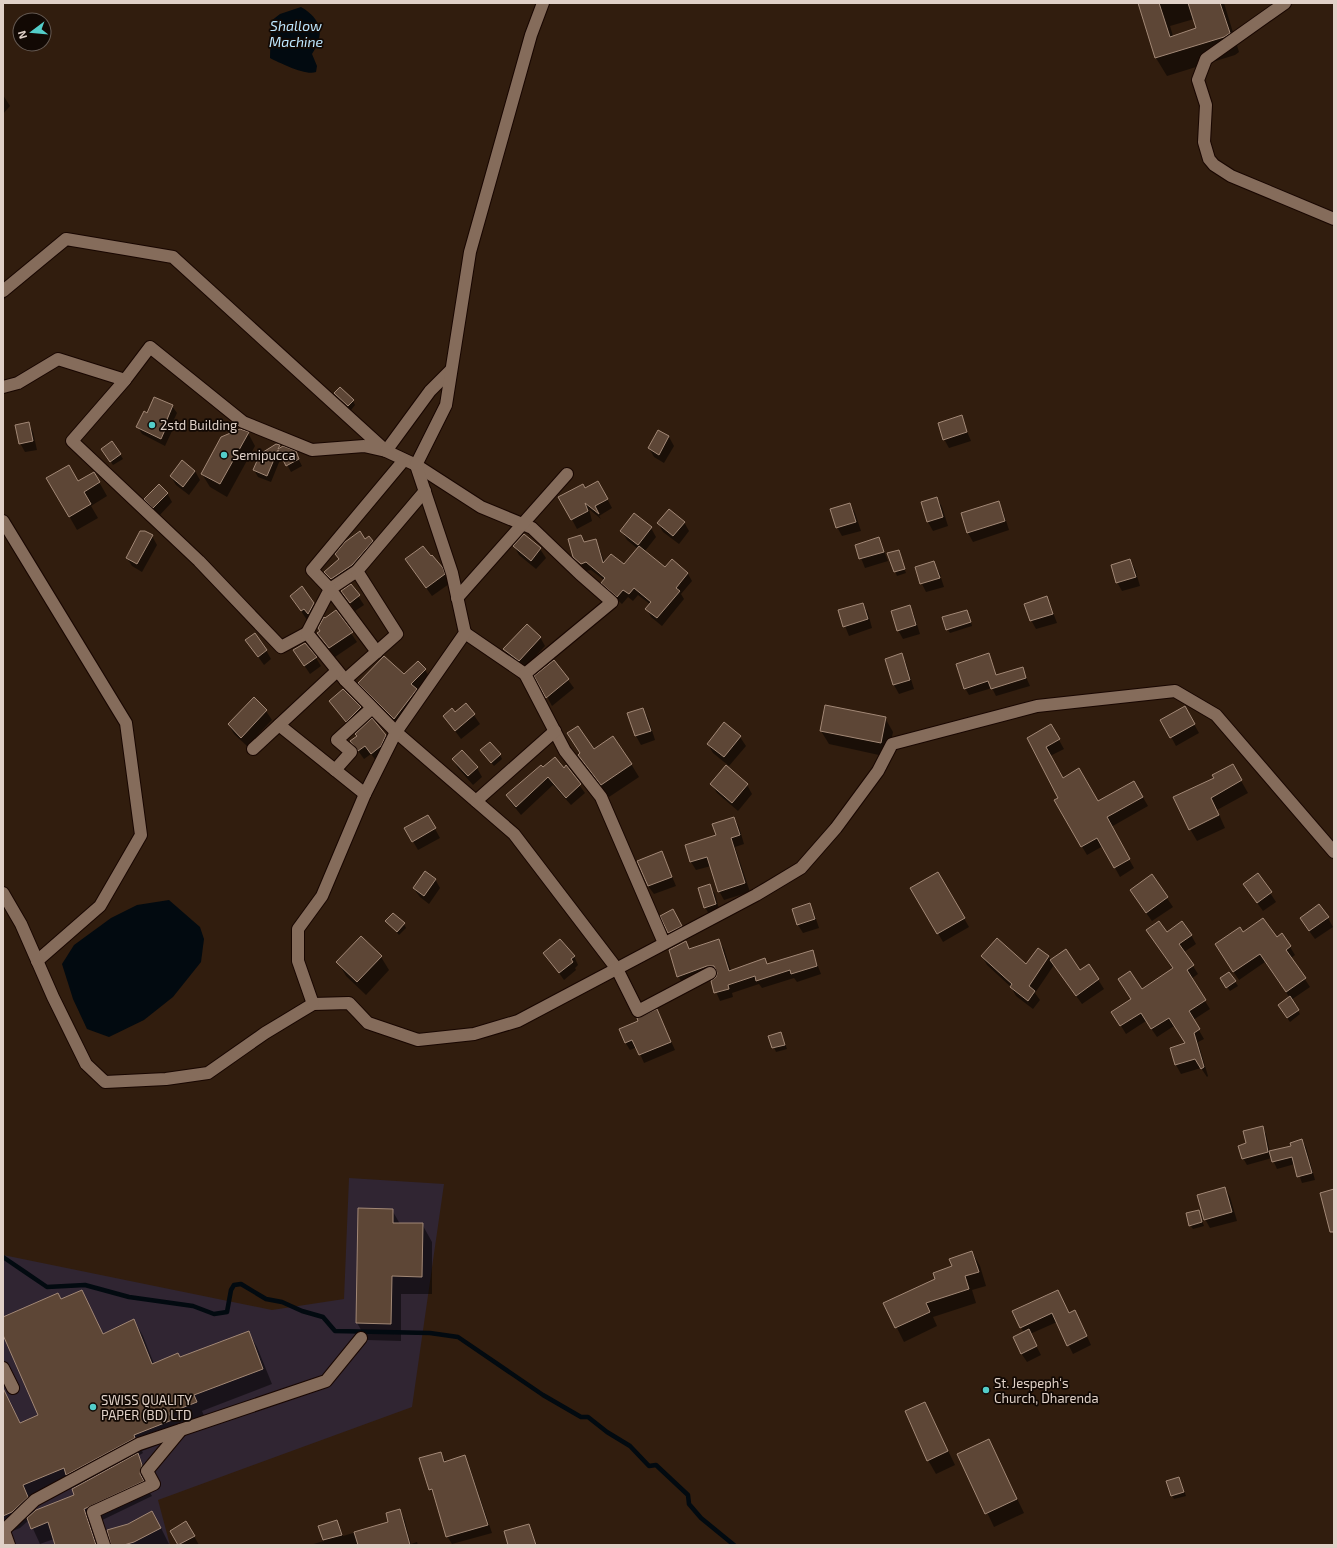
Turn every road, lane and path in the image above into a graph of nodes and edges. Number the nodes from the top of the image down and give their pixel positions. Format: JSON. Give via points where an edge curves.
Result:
{"nodes":[{"id":1,"x":543,"y":3,"type":"edge"},
{"id":2,"x":1285,"y":3,"type":"edge"},
{"id":3,"x":1334,"y":219,"type":"edge"},
{"id":4,"x":3,"y":292,"type":"edge"},
{"id":5,"x":451,"y":370,"type":"junction"},
{"id":6,"x":125,"y":380,"type":"junction"},
{"id":7,"x":3,"y":387,"type":"edge"},
{"id":8,"x":386,"y":451,"type":"junction"},
{"id":9,"x":404,"y":460,"type":"junction"},
{"id":10,"x":416,"y":465,"type":"junction"},
{"id":11,"x":567,"y":474,"type":"dead end"},
{"id":12,"x":424,"y":491,"type":"junction"},
{"id":13,"x":3,"y":521,"type":"edge"},
{"id":14,"x":522,"y":524,"type":"junction"},
{"id":15,"x":357,"y":571,"type":"junction"},
{"id":16,"x":330,"y":589,"type":"junction"},
{"id":17,"x":457,"y":598,"type":"junction"},
{"id":18,"x":307,"y":633,"type":"junction"},
{"id":19,"x":465,"y":633,"type":"junction"},
{"id":20,"x":377,"y":652,"type":"junction"},
{"id":21,"x":525,"y":674,"type":"junction"},
{"id":22,"x":341,"y":675,"type":"junction"},
{"id":23,"x":372,"y":708,"type":"junction"},
{"id":24,"x":279,"y":725,"type":"junction"},
{"id":25,"x":555,"y":731,"type":"junction"},
{"id":26,"x":396,"y":732,"type":"junction"},
{"id":27,"x":253,"y":749,"type":"dead end"},
{"id":28,"x":335,"y":770,"type":"junction"},
{"id":29,"x":365,"y":794,"type":"junction"},
{"id":30,"x":476,"y":801,"type":"junction"},
{"id":31,"x":1334,"y":852,"type":"edge"},
{"id":32,"x":3,"y":893,"type":"edge"},
{"id":33,"x":664,"y":943,"type":"junction"},
{"id":34,"x":37,"y":960,"type":"junction"},
{"id":35,"x":617,"y":969,"type":"junction"},
{"id":36,"x":710,"y":973,"type":"dead end"},
{"id":37,"x":312,"y":1004,"type":"junction"},
{"id":38,"x":361,"y":1338,"type":"dead end"},
{"id":39,"x":3,"y":1368,"type":"edge"},
{"id":40,"x":13,"y":1388,"type":"dead end"},
{"id":41,"x":181,"y":1430,"type":"junction"},
{"id":42,"x":3,"y":1531,"type":"edge"},
{"id":43,"x":9,"y":1545,"type":"edge"},
{"id":44,"x":104,"y":1545,"type":"edge"}],
"edges":[{"from":1,"to":5,"type":"street","via":[[531,35],[470,252]]},
{"from":2,"to":3,"type":"street","via":[[1206,59],[1198,80],[1206,105],[1204,142],[1209,159],[1231,176]]},
{"from":4,"to":8,"type":"street","via":[[66,239],[173,257]]},
{"from":5,"to":8,"type":"street","via":[[430,391]]},
{"from":5,"to":10,"type":"street","via":[[446,405]]},
{"from":6,"to":7,"type":"street","via":[[58,359],[18,383]]},
{"from":6,"to":8,"type":"street","via":[[150,347],[242,422],[312,450],[364,446]]},
{"from":6,"to":18,"type":"street","via":[[72,441],[199,561],[281,647]]},
{"from":8,"to":9,"type":"street"},
{"from":9,"to":10,"type":"street"},
{"from":9,"to":16,"type":"street","via":[[312,570]]},
{"from":10,"to":12,"type":"street"},
{"from":10,"to":14,"type":"street","via":[[481,507]]},
{"from":11,"to":14,"type":"street"},
{"from":12,"to":15,"type":"street"},
{"from":12,"to":17,"type":"street","via":[[452,573]]},
{"from":13,"to":34,"type":"street","via":[[126,723],[141,835],[100,906]]},
{"from":14,"to":17,"type":"street"},
{"from":14,"to":21,"type":"street","via":[[532,528],[612,602]]},
{"from":15,"to":16,"type":"street"},
{"from":15,"to":20,"type":"street","via":[[397,634]]},
{"from":16,"to":18,"type":"street"},
{"from":16,"to":20,"type":"street"},
{"from":17,"to":19,"type":"street"},
{"from":18,"to":22,"type":"street"},
{"from":19,"to":21,"type":"street"},
{"from":19,"to":26,"type":"street"},
{"from":20,"to":22,"type":"street"},
{"from":21,"to":25,"type":"street"},
{"from":22,"to":23,"type":"street"},
{"from":22,"to":24,"type":"street"},
{"from":23,"to":26,"type":"street"},
{"from":23,"to":28,"type":"street","via":[[337,740],[351,752]]},
{"from":24,"to":27,"type":"street"},
{"from":24,"to":28,"type":"street"},
{"from":25,"to":30,"type":"street"},
{"from":25,"to":33,"type":"street","via":[[565,751],[601,797]]},
{"from":26,"to":29,"type":"street"},
{"from":26,"to":30,"type":"street"},
{"from":28,"to":29,"type":"street"},
{"from":29,"to":37,"type":"street","via":[[322,896],[298,929],[298,961]]},
{"from":30,"to":35,"type":"street","via":[[514,834]]},
{"from":31,"to":33,"type":"street","via":[[1216,715],[1175,692],[1037,706],[892,744],[878,772],[836,828],[801,868],[756,895]]},
{"from":32,"to":34,"type":"street","via":[[21,924]]},
{"from":33,"to":35,"type":"street"},
{"from":34,"to":37,"type":"street","via":[[86,1064],[105,1082],[166,1079],[208,1073]]},
{"from":35,"to":36,"type":"street","via":[[638,1011]]},
{"from":35,"to":37,"type":"street","via":[[518,1021],[474,1034],[418,1040],[368,1023],[350,1003]]},
{"from":38,"to":41,"type":"street","via":[[326,1381]]},
{"from":39,"to":40,"type":"street"},
{"from":41,"to":42,"type":"street","via":[[139,1444],[35,1500]]},
{"from":41,"to":44,"type":"street","via":[[147,1471],[154,1484],[93,1512]]},
{"from":42,"to":43,"type":"street"}]}
